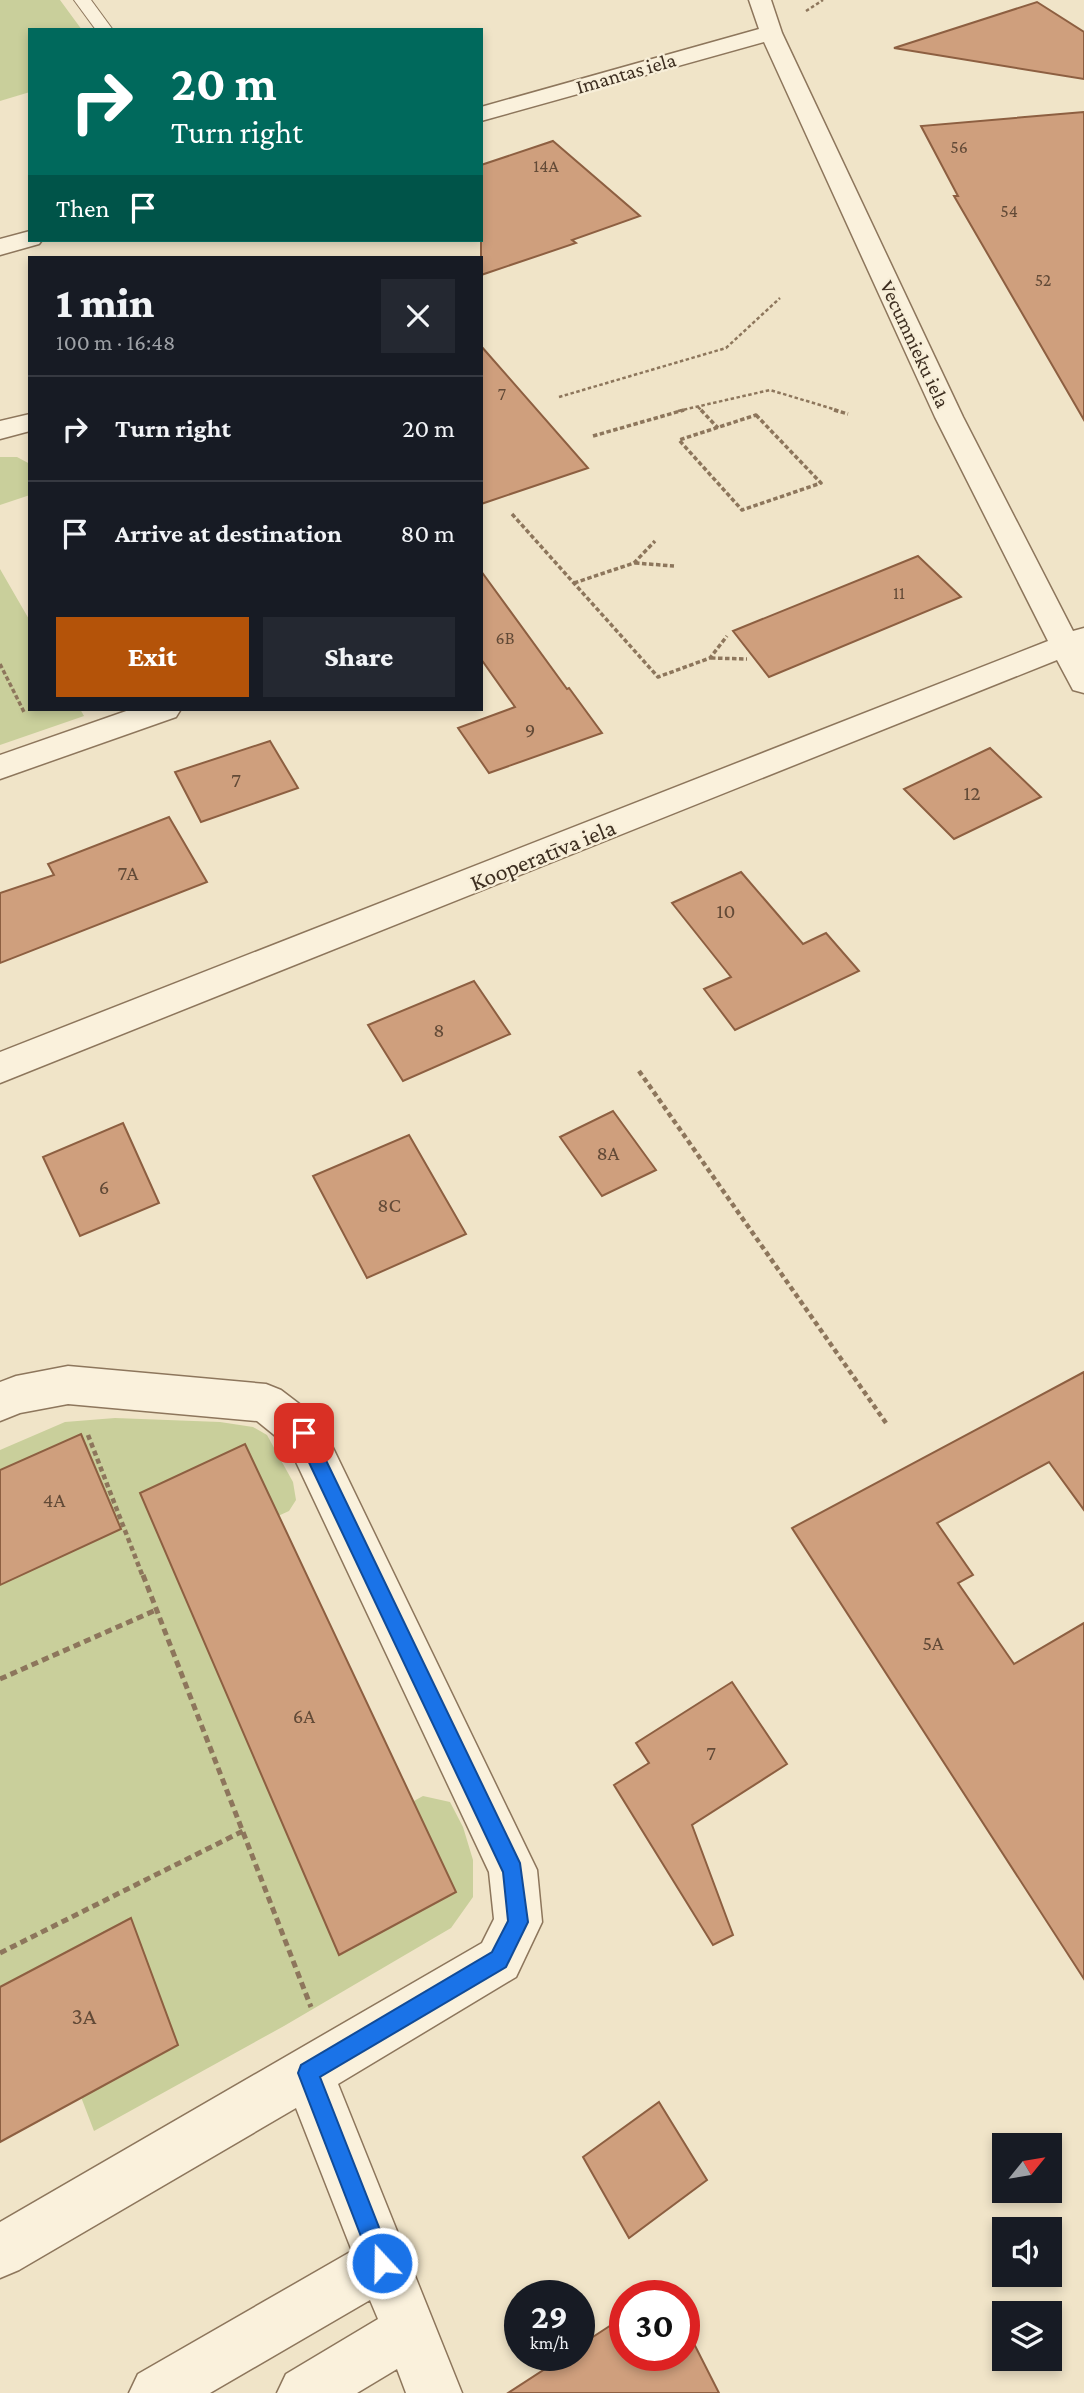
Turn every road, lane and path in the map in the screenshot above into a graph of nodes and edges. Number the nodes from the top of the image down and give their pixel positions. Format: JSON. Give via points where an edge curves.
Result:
{"nodes":[{"id":1,"x":82,"y":0,"type":"edge"},
{"id":2,"x":760,"y":0,"type":"edge"},
{"id":3,"x":103,"y":28,"type":"edge"},
{"id":4,"x":771,"y":33,"type":"junction"},
{"id":5,"x":483,"y":113,"type":"edge"},
{"id":6,"x":28,"y":240,"type":"edge"},
{"id":7,"x":0,"y":247,"type":"edge"},
{"id":8,"x":780,"y":298,"type":"dead end"},
{"id":9,"x":559,"y":397,"type":"dead end"},
{"id":10,"x":697,"y":406,"type":"junction"},
{"id":11,"x":848,"y":414,"type":"dead end"},
{"id":12,"x":28,"y":423,"type":"edge"},
{"id":13,"x":718,"y":428,"type":"junction"},
{"id":14,"x":0,"y":430,"type":"edge"},
{"id":15,"x":593,"y":436,"type":"dead end"},
{"id":16,"x":512,"y":514,"type":"dead end"},
{"id":17,"x":655,"y":541,"type":"dead end"},
{"id":18,"x":634,"y":563,"type":"junction"},
{"id":19,"x":674,"y":566,"type":"dead end"},
{"id":20,"x":574,"y":583,"type":"junction"},
{"id":21,"x":727,"y":635,"type":"dead end"},
{"id":22,"x":1076,"y":642,"type":"edge"},
{"id":23,"x":710,"y":657,"type":"junction"},
{"id":24,"x":747,"y":659,"type":"dead end"},
{"id":25,"x":0,"y":664,"type":"edge"},
{"id":26,"x":1084,"y":682,"type":"edge"},
{"id":27,"x":159,"y":711,"type":"edge"},
{"id":28,"x":44,"y":751,"type":"junction"},
{"id":29,"x":0,"y":767,"type":"edge"},
{"id":30,"x":0,"y":1068,"type":"edge"},
{"id":31,"x":639,"y":1071,"type":"dead end"},
{"id":32,"x":68,"y":1385,"type":"junction"},
{"id":33,"x":0,"y":1402,"type":"edge"},
{"id":34,"x":886,"y":1423,"type":"dead end"},
{"id":35,"x":156,"y":1610,"type":"junction"},
{"id":36,"x":0,"y":1679,"type":"edge"},
{"id":37,"x":243,"y":1831,"type":"junction"},
{"id":38,"x":0,"y":1953,"type":"edge"},
{"id":39,"x":320,"y":2066,"type":"junction"},
{"id":40,"x":0,"y":2251,"type":"edge"},
{"id":41,"x":382,"y":2263,"type":"junction"},
{"id":42,"x":410,"y":2331,"type":"junction"},
{"id":43,"x":158,"y":2393,"type":"edge"},
{"id":44,"x":305,"y":2393,"type":"edge"},
{"id":45,"x":434,"y":2393,"type":"edge"}],
"edges":[{"from":1,"to":3,"type":"lane"},
{"from":2,"to":4,"type":"street","name":"Vecumnieku iela"},
{"from":4,"to":5,"type":"street","name":"Imantas iela"},
{"from":4,"to":22,"type":"street","name":"Vecumnieku iela","via":[[949,417]]},
{"from":6,"to":7,"type":"street"},
{"from":8,"to":9,"type":"path","via":[[726,348]]},
{"from":10,"to":11,"type":"path","via":[[770,390]]},
{"from":10,"to":13,"type":"path"},
{"from":10,"to":15,"type":"path"},
{"from":12,"to":14,"type":"street"},
{"from":13,"to":13,"type":"path","via":[[755,415],[821,483],[742,510],[679,440]]},
{"from":16,"to":20,"type":"path"},
{"from":17,"to":18,"type":"path"},
{"from":18,"to":19,"type":"path"},
{"from":18,"to":20,"type":"path"},
{"from":20,"to":23,"type":"path","via":[[659,677]]},
{"from":21,"to":23,"type":"path"},
{"from":22,"to":26,"type":"street","name":"Vecumnieku iela"},
{"from":22,"to":30,"type":"street","name":"Kooperatīva iela"},
{"from":23,"to":24,"type":"path"},
{"from":25,"to":28,"type":"path"},
{"from":27,"to":28,"type":"street"},
{"from":28,"to":29,"type":"street"},
{"from":31,"to":34,"type":"path"},
{"from":32,"to":33,"type":"street"},
{"from":32,"to":35,"type":"path"},
{"from":32,"to":39,"type":"street","via":[[266,1403],[304,1433],[513,1870],[518,1922],[499,1960]]},
{"from":35,"to":36,"type":"path"},
{"from":35,"to":37,"type":"path"},
{"from":37,"to":38,"type":"path"},
{"from":37,"to":39,"type":"path"},
{"from":39,"to":40,"type":"street"},
{"from":39,"to":41,"type":"street"},
{"from":41,"to":42,"type":"street"},
{"from":41,"to":43,"type":"street"},
{"from":42,"to":44,"type":"street"},
{"from":42,"to":45,"type":"street"}]}
